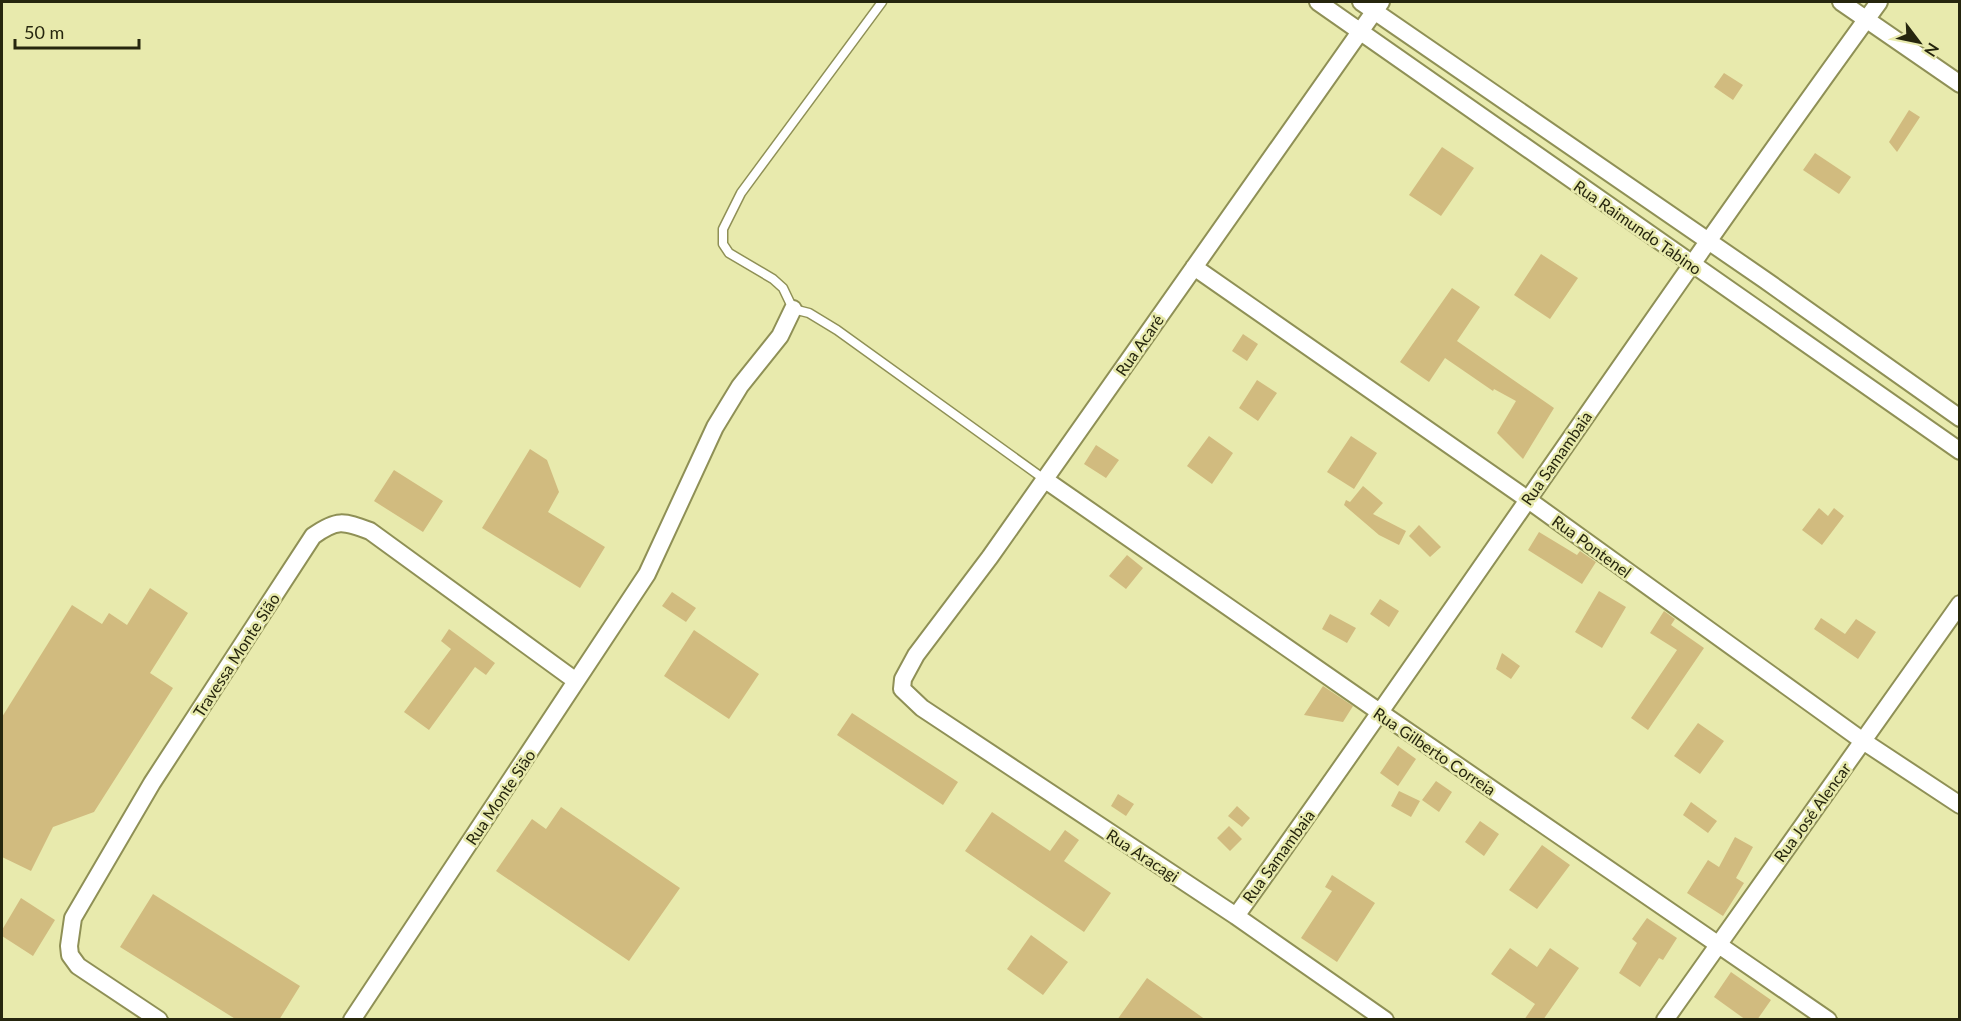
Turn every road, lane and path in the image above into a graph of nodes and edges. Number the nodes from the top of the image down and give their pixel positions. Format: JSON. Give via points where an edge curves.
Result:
{"nodes":[{"id":1,"x":882,"y":2,"type":"edge"},
{"id":2,"x":1318,"y":2,"type":"edge"},
{"id":3,"x":1841,"y":2,"type":"edge"},
{"id":4,"x":1879,"y":2,"type":"edge"},
{"id":5,"x":1372,"y":5,"type":"edge"},
{"id":6,"x":1866,"y":19,"type":"junction"},
{"id":7,"x":1359,"y":32,"type":"junction"},
{"id":8,"x":1959,"y":84,"type":"edge"},
{"id":9,"x":1709,"y":241,"type":"junction"},
{"id":10,"x":1692,"y":264,"type":"junction"},
{"id":11,"x":1194,"y":267,"type":"junction"},
{"id":12,"x":1766,"y":280,"type":"junction"},
{"id":13,"x":1751,"y":304,"type":"junction"},
{"id":14,"x":793,"y":309,"type":"junction"},
{"id":15,"x":1959,"y":418,"type":"edge"},
{"id":16,"x":1959,"y":451,"type":"edge"},
{"id":17,"x":1044,"y":479,"type":"junction"},
{"id":18,"x":1527,"y":499,"type":"junction"},
{"id":19,"x":1959,"y":604,"type":"edge"},
{"id":20,"x":576,"y":681,"type":"junction"},
{"id":21,"x":902,"y":689,"type":"joint"},
{"id":22,"x":1381,"y":713,"type":"junction"},
{"id":23,"x":1863,"y":741,"type":"junction"},
{"id":24,"x":1959,"y":805,"type":"edge"},
{"id":25,"x":1236,"y":916,"type":"junction"},
{"id":26,"x":1718,"y":944,"type":"junction"},
{"id":27,"x":159,"y":1020,"type":"edge"},
{"id":28,"x":352,"y":1020,"type":"edge"},
{"id":29,"x":1385,"y":1020,"type":"edge"},
{"id":30,"x":1665,"y":1020,"type":"edge"},
{"id":31,"x":1828,"y":1020,"type":"edge"}],
"edges":[{"from":1,"to":14,"type":"lane","via":[[741,193],[723,229],[723,244],[729,253],[773,279],[783,288]]},
{"from":2,"to":7,"type":"street","name":"Rua Raimundo Tabino"},
{"from":3,"to":6,"type":"street"},
{"from":4,"to":6,"type":"street","name":"Rua Samambaia"},
{"from":5,"to":7,"type":"street","name":"Rua Acaré"},
{"from":5,"to":9,"type":"street","name":"Rua Raimundo Tabino"},
{"from":6,"to":8,"type":"street"},
{"from":6,"to":9,"type":"street","name":"Rua Samambaia"},
{"from":7,"to":10,"type":"street","name":"Rua Raimundo Tabino"},
{"from":7,"to":11,"type":"street","name":"Rua Acaré"},
{"from":9,"to":10,"type":"street","name":"Rua Samambaia"},
{"from":9,"to":12,"type":"street","name":"Rua Raimundo Tabino"},
{"from":10,"to":13,"type":"street","name":"Rua Raimundo Tabino"},
{"from":10,"to":18,"type":"street","name":"Rua Samambaia"},
{"from":11,"to":17,"type":"street","name":"Rua Acaré"},
{"from":11,"to":18,"type":"street","name":"Rua Pontenel"},
{"from":12,"to":13,"type":"street"},
{"from":12,"to":15,"type":"street","name":"Rua Raimundo Tabino"},
{"from":13,"to":16,"type":"street","name":"Rua Raimundo Tabino"},
{"from":14,"to":17,"type":"lane","via":[[809,313],[837,330]]},
{"from":14,"to":20,"type":"street","name":"Rua Monte Sião","via":[[780,336],[740,386],[715,427],[648,574]]},
{"from":17,"to":21,"type":"street","name":"Rua Acaré","via":[[916,656]]},
{"from":17,"to":22,"type":"street","name":"Rua Gilberto Correia"},
{"from":18,"to":22,"type":"street","name":"Rua Samambaia"},
{"from":18,"to":23,"type":"street","name":"Rua Pontenel"},
{"from":19,"to":23,"type":"street","name":"Rua José Alencar"},
{"from":20,"to":27,"type":"street","name":"Travessa Monte Sião","via":[[370,531],[347,522],[335,523],[313,536],[152,783],[73,918],[69,946],[78,966]]},
{"from":20,"to":28,"type":"street","name":"Rua Monte Sião"},
{"from":21,"to":25,"type":"street","name":"Rua Aracagi","via":[[922,708]]},
{"from":22,"to":25,"type":"street","name":"Rua Samambaia"},
{"from":22,"to":26,"type":"street","name":"Rua Gilberto Correia"},
{"from":23,"to":24,"type":"street","name":"Rua Pontenel"},
{"from":23,"to":26,"type":"street","name":"Rua José Alencar"},
{"from":25,"to":29,"type":"street","name":"Rua Aracagi"},
{"from":26,"to":30,"type":"street","name":"Rua José Alencar"},
{"from":26,"to":31,"type":"street","name":"Rua Gilberto Correia"}]}
